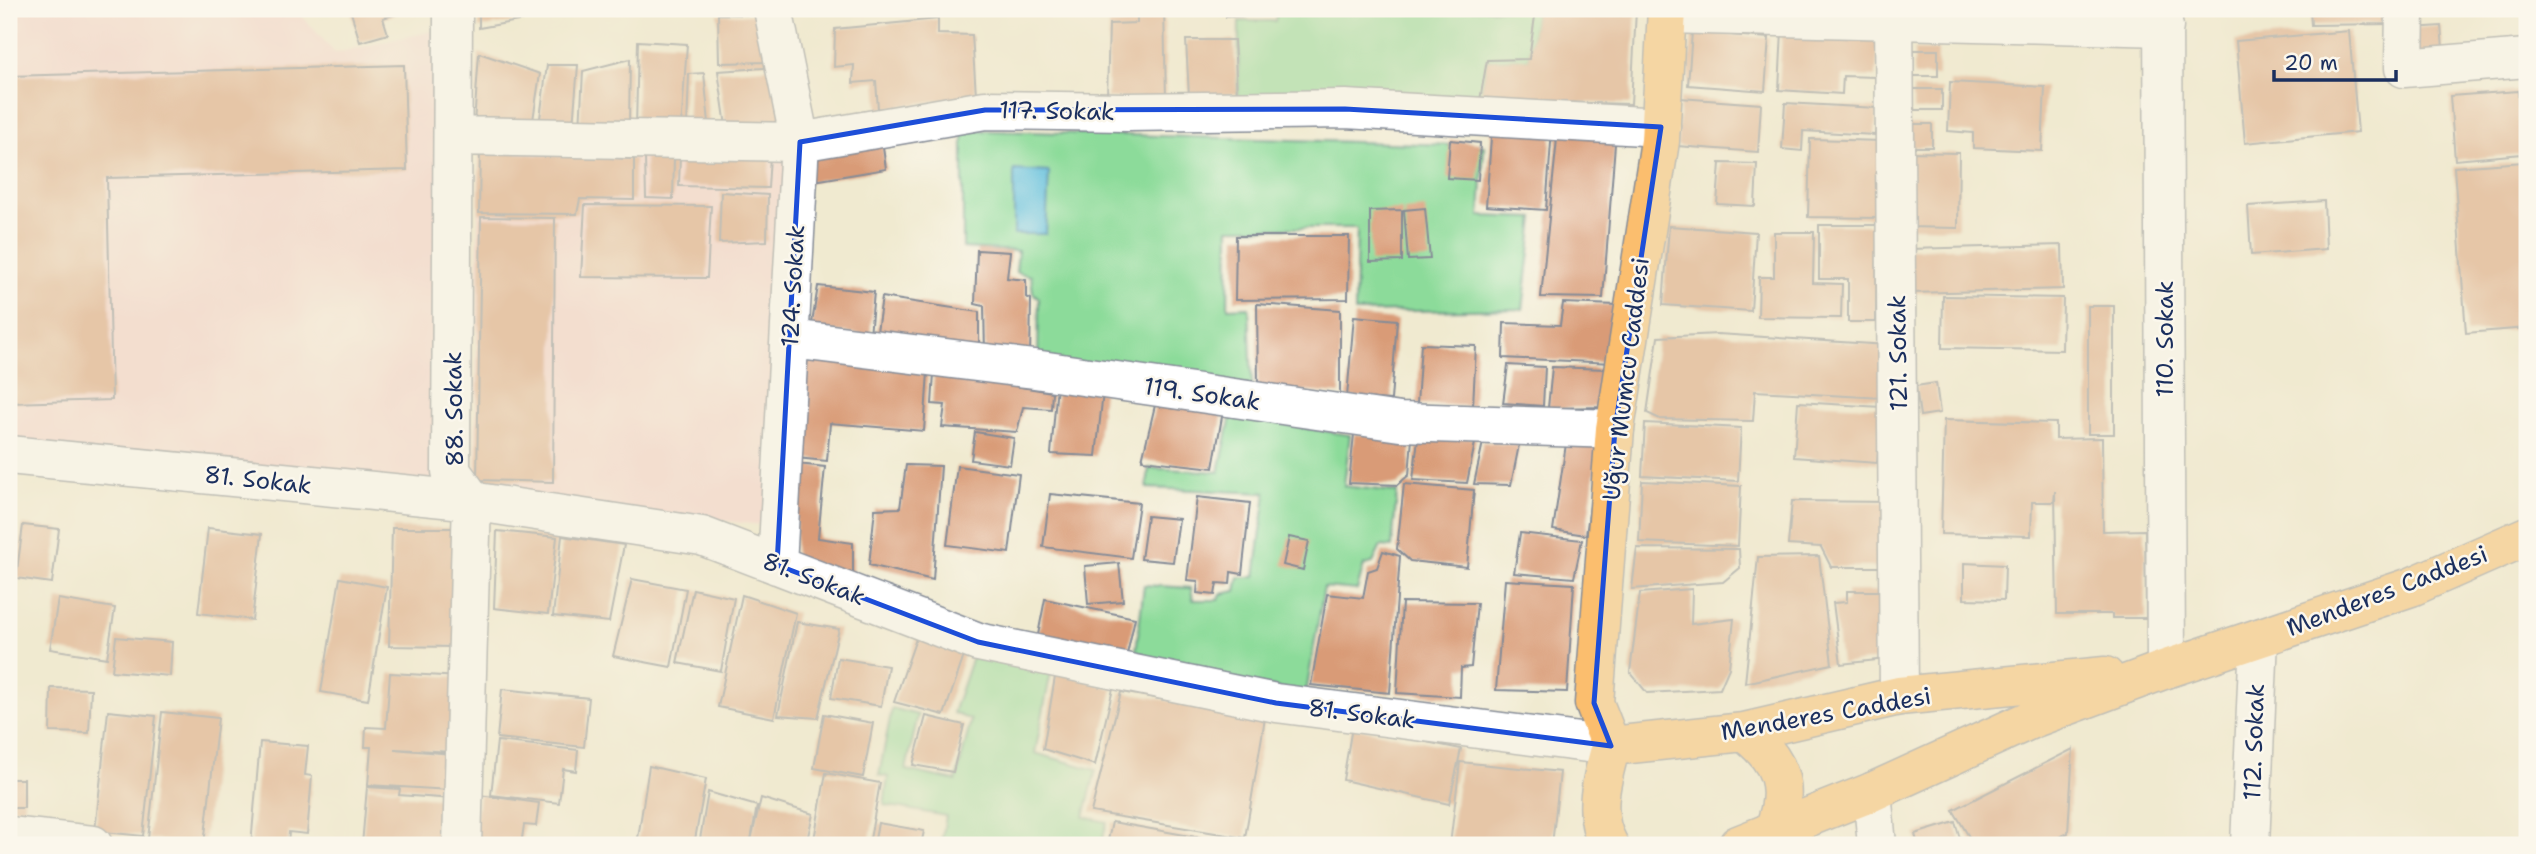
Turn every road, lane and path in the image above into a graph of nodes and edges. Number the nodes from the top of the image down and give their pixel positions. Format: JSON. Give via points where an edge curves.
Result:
{"nodes":[{"id":1,"x":453,"y":9,"type":"edge"},
{"id":2,"x":773,"y":9,"type":"edge"},
{"id":3,"x":2405,"y":9,"type":"edge"},
{"id":4,"x":1667,"y":12,"type":"edge"},
{"id":5,"x":1894,"y":15,"type":"edge"},
{"id":6,"x":2164,"y":18,"type":"edge"},
{"id":7,"x":2527,"y":58,"type":"edge"},
{"id":8,"x":1661,"y":127,"type":"junction"},
{"id":9,"x":455,"y":136,"type":"junction"},
{"id":10,"x":800,"y":142,"type":"junction"},
{"id":11,"x":791,"y":339,"type":"junction"},
{"id":12,"x":1615,"y":429,"type":"junction"},
{"id":13,"x":9,"y":455,"type":"edge"},
{"id":14,"x":472,"y":500,"type":"junction"},
{"id":15,"x":2527,"y":536,"type":"edge"},
{"id":16,"x":777,"y":565,"type":"junction"},
{"id":17,"x":2259,"y":638,"type":"junction"},
{"id":18,"x":2166,"y":669,"type":"junction"},
{"id":19,"x":1899,"y":696,"type":"junction"},
{"id":20,"x":1744,"y":732,"type":"junction"},
{"id":21,"x":1611,"y":746,"type":"junction"},
{"id":22,"x":1872,"y":792,"type":"junction"},
{"id":23,"x":1774,"y":829,"type":"junction"},
{"id":24,"x":9,"y":836,"type":"edge"},
{"id":25,"x":1605,"y":842,"type":"edge"},
{"id":26,"x":93,"y":845,"type":"edge"},
{"id":27,"x":462,"y":845,"type":"edge"},
{"id":28,"x":1738,"y":845,"type":"edge"},
{"id":29,"x":1877,"y":845,"type":"edge"},
{"id":30,"x":2250,"y":845,"type":"edge"}],
"edges":[{"from":1,"to":9,"type":"street","name":"88. Sokak"},
{"from":2,"to":10,"type":"street","name":"124. Sokak"},
{"from":3,"to":7,"type":"street","via":[[2404,68]]},
{"from":4,"to":5,"type":"street"},
{"from":4,"to":8,"type":"main road","name":"Uğur Mumcu Caddesi"},
{"from":5,"to":6,"type":"street"},
{"from":5,"to":19,"type":"street","name":"121. Sokak"},
{"from":6,"to":18,"type":"street","name":"110. Sokak"},
{"from":8,"to":10,"type":"street","name":"117. Sokak","via":[[1345,109],[985,110]]},
{"from":8,"to":12,"type":"main road","name":"Uğur Mumcu Caddesi"},
{"from":9,"to":10,"type":"street","name":"117. Sokak"},
{"from":9,"to":14,"type":"street","name":"88. Sokak","via":[[451,471]]},
{"from":10,"to":11,"type":"street","name":"124. Sokak"},
{"from":11,"to":12,"type":"street","name":"119. Sokak","via":[[1400,422]]},
{"from":11,"to":16,"type":"street","name":"124. Sokak"},
{"from":12,"to":21,"type":"main road","name":"Uğur Mumcu Caddesi","via":[[1594,703]]},
{"from":13,"to":14,"type":"street","name":"81. Sokak"},
{"from":14,"to":16,"type":"street","name":"81. Sokak","via":[[702,536]]},
{"from":14,"to":27,"type":"street","name":"88. Sokak"},
{"from":15,"to":17,"type":"main road","name":"Menderes Caddesi","via":[[2411,587]]},
{"from":16,"to":21,"type":"street","name":"81. Sokak","via":[[978,642],[1276,703]]},
{"from":17,"to":18,"type":"main road","name":"Menderes Caddesi"},
{"from":17,"to":30,"type":"street","name":"112. Sokak"},
{"from":18,"to":19,"type":"main road","name":"Menderes Caddesi"},
{"from":18,"to":22,"type":"main road","name":"Menderes Caddesi","via":[[2032,719]]},
{"from":19,"to":20,"type":"main road","name":"Menderes Caddesi"},
{"from":20,"to":21,"type":"main road","name":"Menderes Caddesi"},
{"from":20,"to":23,"type":"main road","via":[[1760,744],[1780,777],[1783,805]]},
{"from":21,"to":25,"type":"main road","via":[[1598,806]]},
{"from":22,"to":23,"type":"main road","name":"Menderes Caddesi"},
{"from":22,"to":29,"type":"street"},
{"from":23,"to":28,"type":"main road","name":"Menderes Caddesi"},
{"from":24,"to":26,"type":"street"}]}
